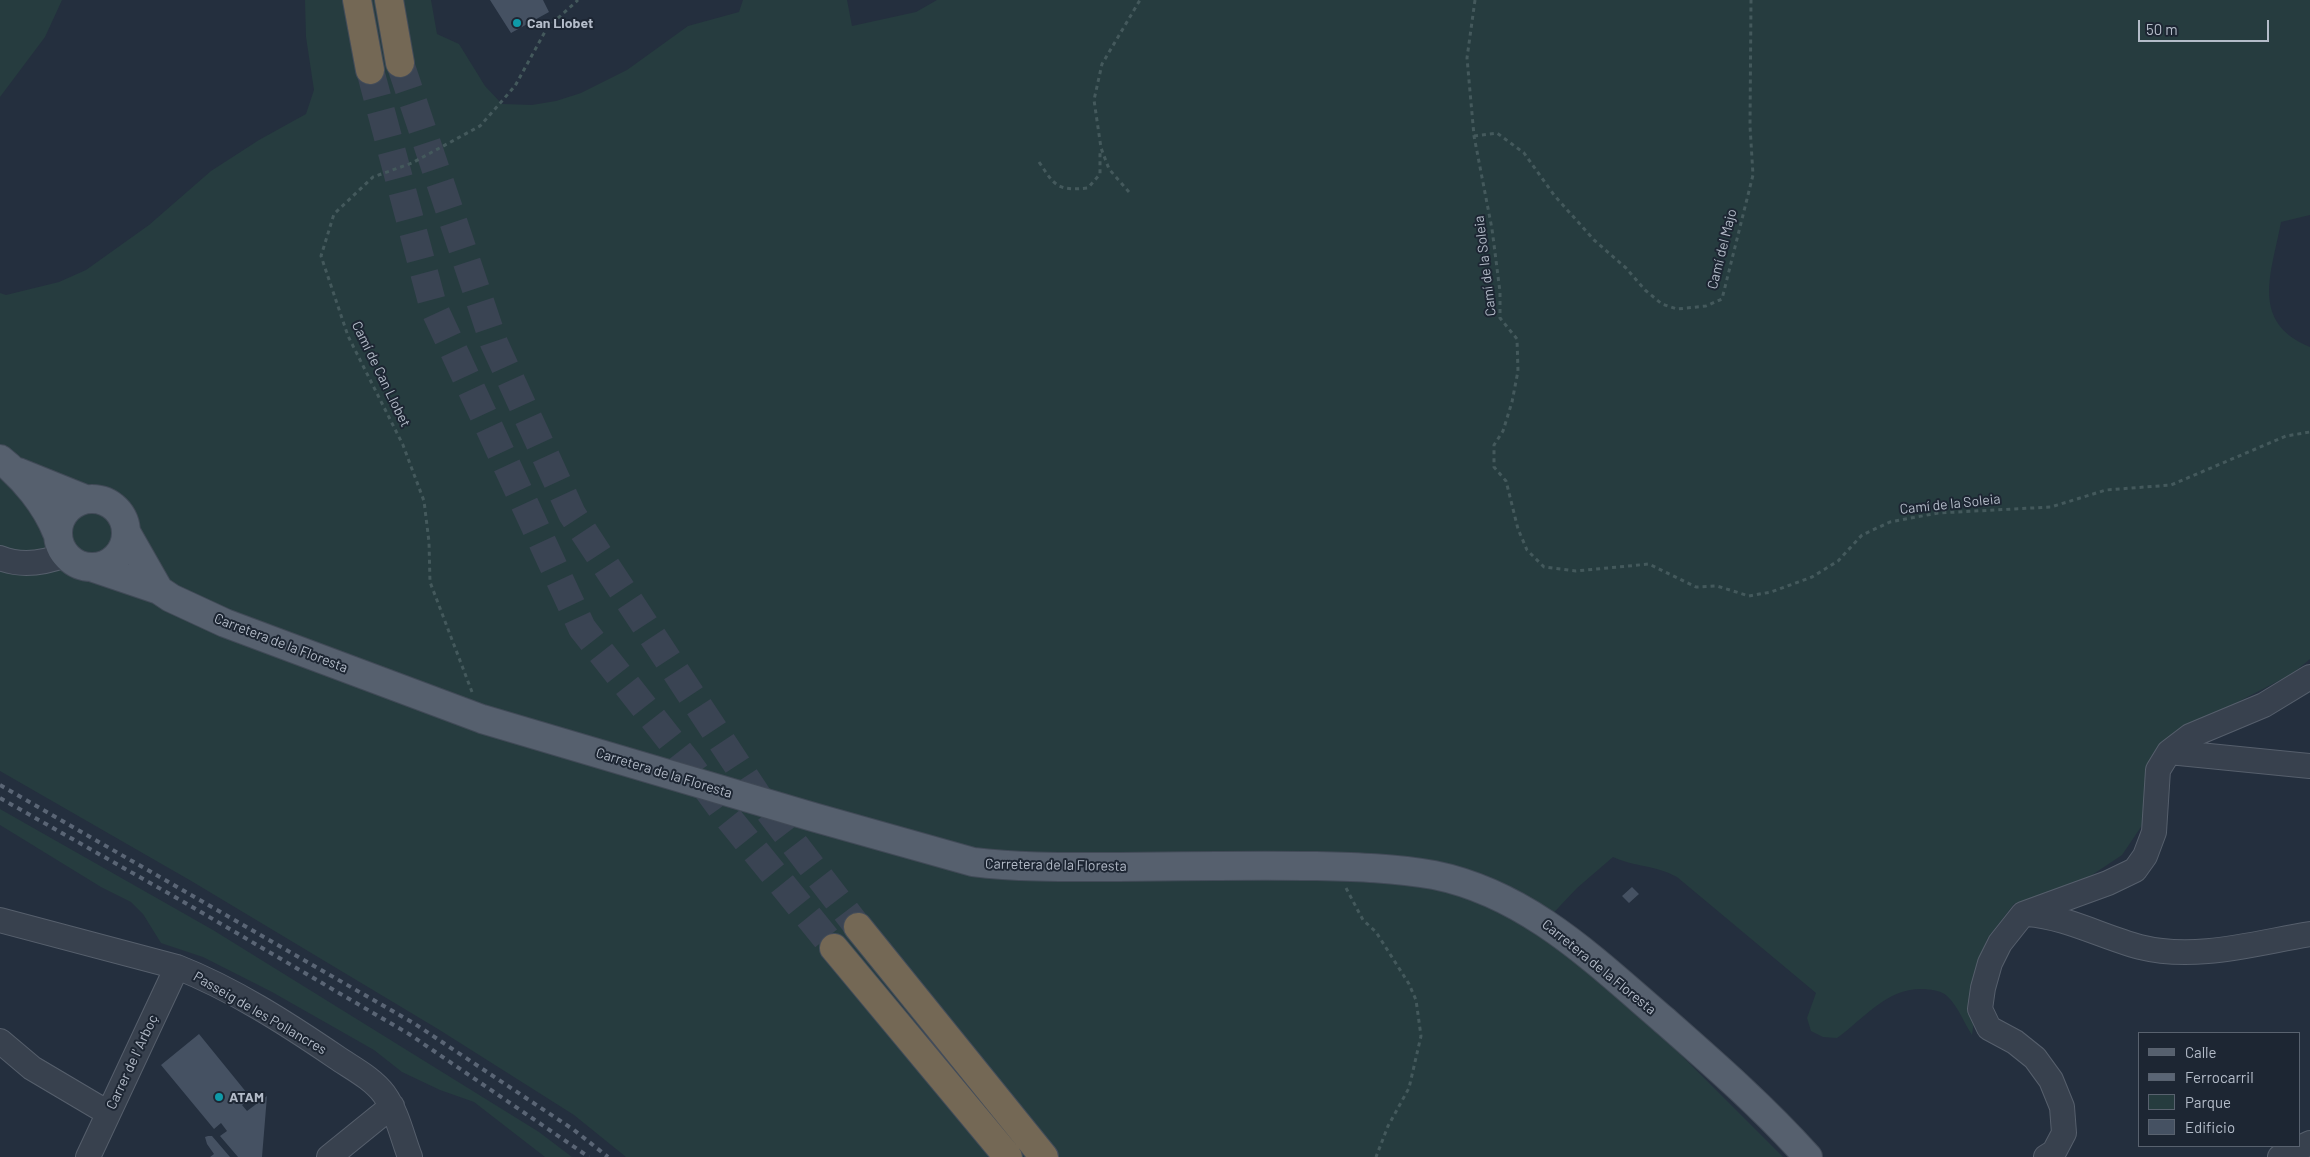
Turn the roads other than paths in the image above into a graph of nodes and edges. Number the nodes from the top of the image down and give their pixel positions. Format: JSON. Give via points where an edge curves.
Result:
{"nodes":[{"id":1,"x":357,"y":0,"type":"edge"},
{"id":2,"x":388,"y":0,"type":"edge"},
{"id":3,"x":400,"y":63,"type":"tunnel mouth"},
{"id":4,"x":370,"y":70,"type":"tunnel mouth"},
{"id":5,"x":8,"y":466,"type":"edge"},
{"id":6,"x":85,"y":499,"type":"junction"},
{"id":7,"x":126,"y":532,"type":"junction"},
{"id":8,"x":61,"y":544,"type":"junction"},
{"id":9,"x":0,"y":558,"type":"edge"},
{"id":10,"x":91,"y":567,"type":"junction"},
{"id":11,"x":159,"y":590,"type":"junction"},
{"id":12,"x":2310,"y":677,"type":"edge"},
{"id":13,"x":2169,"y":752,"type":"junction"},
{"id":14,"x":2310,"y":766,"type":"edge"},
{"id":15,"x":0,"y":920,"type":"edge"},
{"id":16,"x":2017,"y":920,"type":"junction"},
{"id":17,"x":858,"y":927,"type":"tunnel mouth"},
{"id":18,"x":2310,"y":934,"type":"edge"},
{"id":19,"x":834,"y":948,"type":"tunnel mouth"},
{"id":20,"x":177,"y":968,"type":"junction"},
{"id":21,"x":0,"y":1041,"type":"edge"},
{"id":22,"x":392,"y":1106,"type":"junction"},
{"id":23,"x":108,"y":1112,"type":"junction"},
{"id":24,"x":2310,"y":1143,"type":"edge"},
{"id":25,"x":88,"y":1157,"type":"edge"},
{"id":26,"x":329,"y":1157,"type":"edge"},
{"id":27,"x":410,"y":1157,"type":"edge"},
{"id":28,"x":1008,"y":1157,"type":"edge"},
{"id":29,"x":1044,"y":1157,"type":"edge"},
{"id":30,"x":1808,"y":1157,"type":"edge"},
{"id":31,"x":2046,"y":1157,"type":"edge"},
{"id":32,"x":2280,"y":1157,"type":"edge"}],
"edges":[{"from":1,"to":4,"type":"highway"},
{"from":2,"to":3,"type":"highway"},
{"from":5,"to":6,"type":"main road"},
{"from":5,"to":8,"type":"main road","via":[[48,514]]},
{"from":6,"to":7,"type":"main road","via":[[104,501],[114,506],[121,515]]},
{"from":6,"to":8,"type":"main road","via":[[72,504],[64,513]]},
{"from":7,"to":10,"type":"main road","via":[[123,547],[116,556],[107,563]]},
{"from":7,"to":11,"type":"main road"},
{"from":8,"to":9,"type":"street","via":[[32,564]]},
{"from":8,"to":10,"type":"main road","via":[[74,562]]},
{"from":10,"to":11,"type":"main road","name":"Carretera de la Floresta"},
{"from":11,"to":30,"type":"main road","name":"Carretera de la Floresta","via":[[225,623],[482,719],[973,862],[1093,867],[1367,868],[1435,876],[1478,888],[1539,918],[1574,943],[1746,1093]]},
{"from":12,"to":13,"type":"street","via":[[2264,705],[2190,736]]},
{"from":13,"to":14,"type":"street"},
{"from":13,"to":16,"type":"street","via":[[2158,770],[2154,832],[2145,856],[2135,870]]},
{"from":15,"to":20,"type":"street","name":"Passeig de les Pollancres"},
{"from":16,"to":18,"type":"street","via":[[2049,916],[2140,947],[2171,952],[2211,951]]},
{"from":16,"to":31,"type":"street","via":[[1990,963],[1980,1009],[1990,1028],[2036,1058],[2051,1080],[2062,1107],[2064,1132],[2054,1152]]},
{"from":17,"to":29,"type":"highway"},
{"from":19,"to":28,"type":"highway"},
{"from":20,"to":22,"type":"street","name":"Passeig de les Pollancres","via":[[202,977],[297,1030],[368,1078]]},
{"from":20,"to":23,"type":"street","name":"Carrer de l' Arboç"},
{"from":21,"to":23,"type":"street","via":[[32,1068]]},
{"from":22,"to":26,"type":"street"},
{"from":22,"to":27,"type":"street","name":"Passeig de les Pollancres"},
{"from":23,"to":25,"type":"street","name":"Carrer de l' Arboç"},
{"from":24,"to":32,"type":"street"}]}
